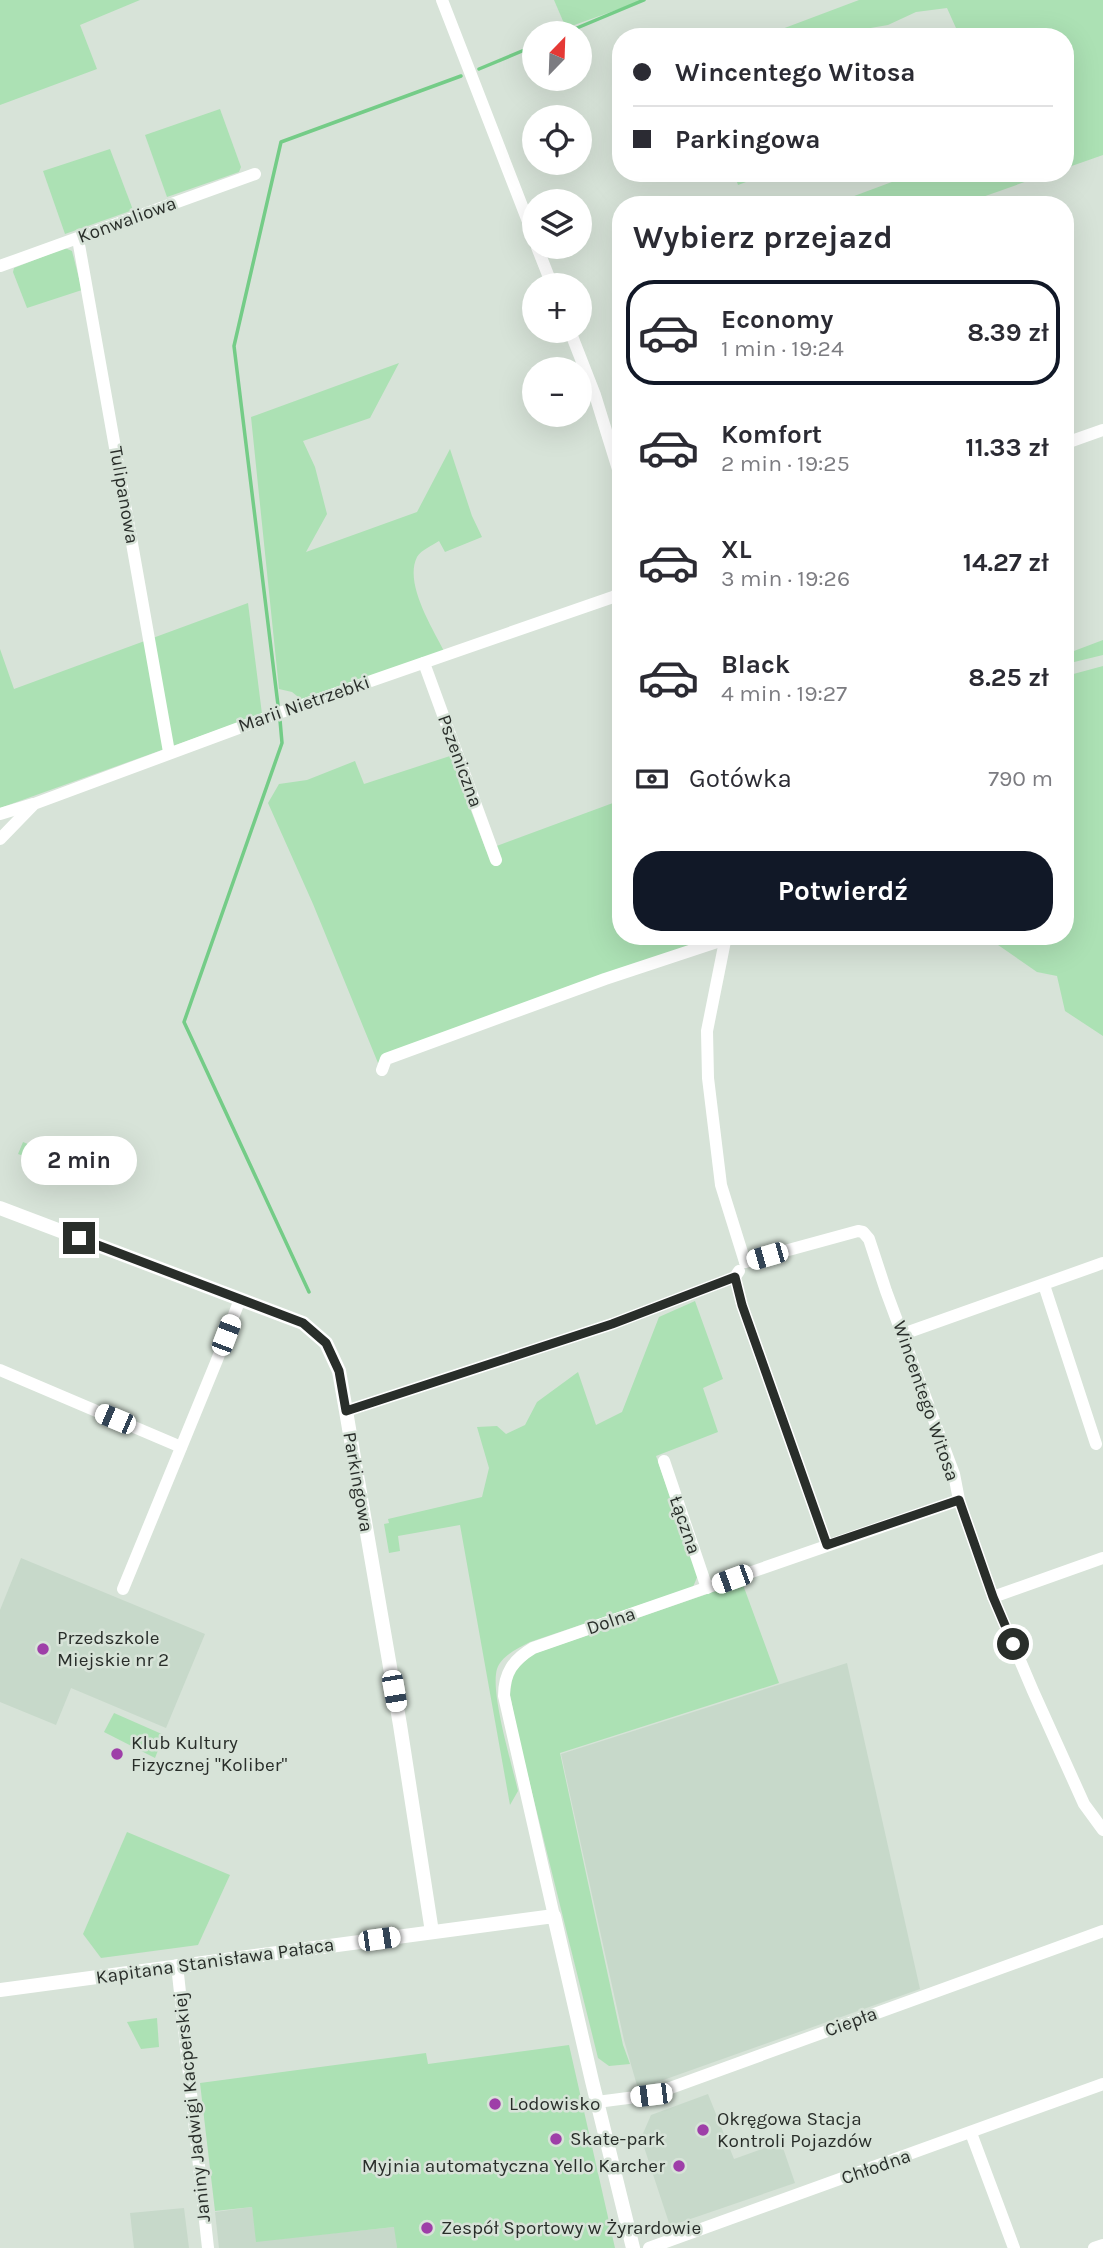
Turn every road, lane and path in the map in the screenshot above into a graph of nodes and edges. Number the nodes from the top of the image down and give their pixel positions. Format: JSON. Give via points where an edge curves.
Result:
{"nodes":[{"id":1,"x":442,"y":0,"type":"edge"},
{"id":2,"x":254,"y":174,"type":"dead end"},
{"id":3,"x":522,"y":206,"type":"edge"},
{"id":4,"x":78,"y":239,"type":"junction"},
{"id":5,"x":0,"y":266,"type":"edge"},
{"id":6,"x":574,"y":343,"type":"edge"},
{"id":7,"x":1103,"y":430,"type":"edge"},
{"id":8,"x":1074,"y":440,"type":"edge"},
{"id":9,"x":612,"y":450,"type":"edge"},
{"id":10,"x":612,"y":597,"type":"edge"},
{"id":11,"x":424,"y":663,"type":"junction"},
{"id":12,"x":169,"y":752,"type":"junction"},
{"id":13,"x":34,"y":804,"type":"junction"},
{"id":14,"x":0,"y":814,"type":"edge"},
{"id":15,"x":0,"y":839,"type":"edge"},
{"id":16,"x":496,"y":860,"type":"dead end"},
{"id":17,"x":705,"y":945,"type":"edge"},
{"id":18,"x":725,"y":945,"type":"edge"},
{"id":19,"x":382,"y":1070,"type":"dead end"},
{"id":20,"x":0,"y":1208,"type":"edge"},
{"id":21,"x":745,"y":1262,"type":"junction"},
{"id":22,"x":1103,"y":1263,"type":"edge"},
{"id":23,"x":735,"y":1277,"type":"junction"},
{"id":24,"x":1044,"y":1285,"type":"junction"},
{"id":25,"x":240,"y":1299,"type":"junction"},
{"id":26,"x":903,"y":1334,"type":"junction"},
{"id":27,"x":0,"y":1370,"type":"edge"},
{"id":28,"x":346,"y":1411,"type":"junction"},
{"id":29,"x":1096,"y":1444,"type":"dead end"},
{"id":30,"x":181,"y":1447,"type":"junction"},
{"id":31,"x":664,"y":1461,"type":"dead end"},
{"id":32,"x":959,"y":1500,"type":"junction"},
{"id":33,"x":827,"y":1545,"type":"junction"},
{"id":34,"x":1103,"y":1558,"type":"edge"},
{"id":35,"x":707,"y":1588,"type":"junction"},
{"id":36,"x":123,"y":1589,"type":"dead end"},
{"id":37,"x":993,"y":1597,"type":"junction"},
{"id":38,"x":1103,"y":1830,"type":"edge"},
{"id":39,"x":554,"y":1916,"type":"junction"},
{"id":40,"x":1103,"y":1931,"type":"edge"},
{"id":41,"x":432,"y":1932,"type":"junction"},
{"id":42,"x":174,"y":1966,"type":"junction"},
{"id":43,"x":0,"y":1990,"type":"edge"},
{"id":44,"x":183,"y":2054,"type":"junction"},
{"id":45,"x":1103,"y":2084,"type":"edge"},
{"id":46,"x":597,"y":2102,"type":"junction"},
{"id":47,"x":971,"y":2133,"type":"junction"},
{"id":48,"x":1103,"y":2245,"type":"edge"},
{"id":49,"x":200,"y":2248,"type":"edge"},
{"id":50,"x":208,"y":2248,"type":"edge"},
{"id":51,"x":633,"y":2248,"type":"edge"},
{"id":52,"x":649,"y":2248,"type":"edge"},
{"id":53,"x":1014,"y":2248,"type":"edge"},
{"id":54,"x":1094,"y":2248,"type":"edge"}],
"edges":[{"from":1,"to":3,"type":"street"},
{"from":2,"to":4,"type":"street","name":"Konwaliowa"},
{"from":4,"to":5,"type":"street","name":"Konwaliowa"},
{"from":4,"to":12,"type":"street","name":"Tulipanowa"},
{"from":6,"to":9,"type":"street"},
{"from":7,"to":8,"type":"street"},
{"from":10,"to":11,"type":"street","name":"Marii Nietrzebki"},
{"from":11,"to":12,"type":"street","name":"Marii Nietrzebki"},
{"from":11,"to":16,"type":"street","name":"Pszeniczna"},
{"from":12,"to":13,"type":"street","name":"Marii Nietrzebki"},
{"from":13,"to":14,"type":"street"},
{"from":13,"to":15,"type":"street","name":"Marii Nietrzebki"},
{"from":17,"to":19,"type":"street","via":[[386,1059]]},
{"from":18,"to":21,"type":"street","via":[[707,1031],[708,1078],[721,1185]]},
{"from":20,"to":25,"type":"street","name":"Parkingowa"},
{"from":21,"to":23,"type":"street"},
{"from":21,"to":26,"type":"street","name":"Wincentego Witosa","via":[[858,1231],[866,1236]]},
{"from":22,"to":24,"type":"street"},
{"from":23,"to":28,"type":"street","via":[[612,1324]]},
{"from":23,"to":33,"type":"street"},
{"from":24,"to":26,"type":"street"},
{"from":24,"to":29,"type":"street"},
{"from":25,"to":28,"type":"street","name":"Parkingowa","via":[[303,1323],[326,1343],[339,1371]]},
{"from":25,"to":30,"type":"street"},
{"from":26,"to":32,"type":"street","name":"Wincentego Witosa"},
{"from":27,"to":30,"type":"street"},
{"from":28,"to":41,"type":"street","name":"Parkingowa"},
{"from":30,"to":36,"type":"street"},
{"from":31,"to":35,"type":"street","name":"Łączna"},
{"from":32,"to":33,"type":"street","name":"Dolna"},
{"from":32,"to":37,"type":"street","name":"Wincentego Witosa"},
{"from":33,"to":35,"type":"street","name":"Dolna"},
{"from":34,"to":37,"type":"street"},
{"from":35,"to":39,"type":"street","name":"Dolna","via":[[533,1648],[506,1675],[506,1707]]},
{"from":37,"to":38,"type":"street","name":"Wincentego Witosa","via":[[1084,1804]]},
{"from":39,"to":41,"type":"street","name":"Kapitana Stanisława Pałaca"},
{"from":39,"to":46,"type":"street"},
{"from":40,"to":46,"type":"street","name":"Ciepła","via":[[651,2095]]},
{"from":41,"to":42,"type":"street","name":"Kapitana Stanisława Pałaca"},
{"from":42,"to":43,"type":"street","name":"Kapitana Stanisława Pałaca"},
{"from":42,"to":44,"type":"street","name":"Janiny Jadwigi Kacperskiej"},
{"from":44,"to":49,"type":"street","name":"Janiny Jadwigi Kacperskiej"},
{"from":44,"to":50,"type":"street","name":"Janiny Jadwigi Kacperskiej"},
{"from":45,"to":47,"type":"street","name":"Chłodna"},
{"from":46,"to":51,"type":"street"},
{"from":47,"to":52,"type":"street","name":"Chłodna"},
{"from":47,"to":53,"type":"street"},
{"from":48,"to":54,"type":"street"}]}
